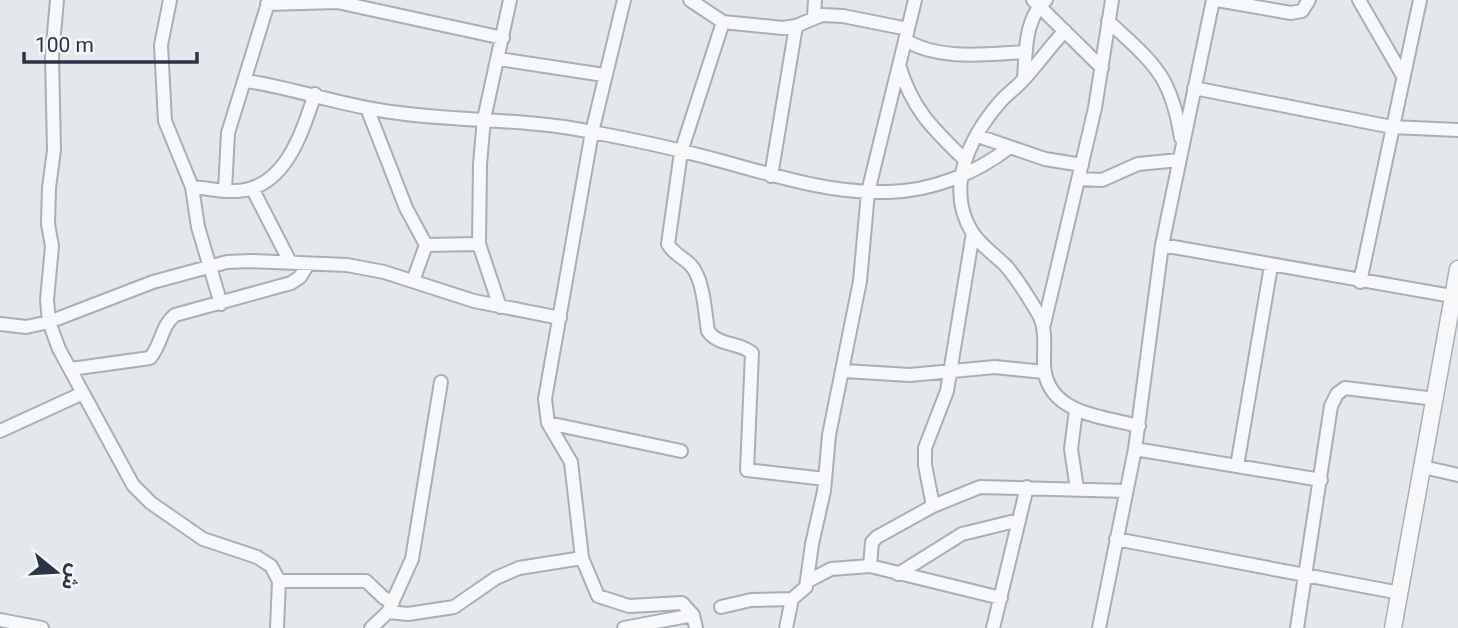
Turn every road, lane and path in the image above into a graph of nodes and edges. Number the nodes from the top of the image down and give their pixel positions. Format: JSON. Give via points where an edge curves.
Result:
{"nodes":[{"id":1,"x":57,"y":0,"type":"edge"},
{"id":2,"x":170,"y":0,"type":"edge"},
{"id":3,"x":510,"y":0,"type":"edge"},
{"id":4,"x":624,"y":0,"type":"edge"},
{"id":5,"x":690,"y":0,"type":"edge"},
{"id":6,"x":815,"y":0,"type":"edge"},
{"id":7,"x":915,"y":0,"type":"edge"},
{"id":8,"x":1112,"y":0,"type":"edge"},
{"id":9,"x":1215,"y":0,"type":"edge"},
{"id":10,"x":1309,"y":0,"type":"edge"},
{"id":11,"x":1359,"y":0,"type":"edge"},
{"id":12,"x":1420,"y":0,"type":"edge"},
{"id":13,"x":268,"y":2,"type":"edge"},
{"id":14,"x":1039,"y":2,"type":"edge"},
{"id":15,"x":814,"y":17,"type":"junction"},
{"id":16,"x":1108,"y":21,"type":"junction"},
{"id":17,"x":723,"y":22,"type":"junction"},
{"id":18,"x":796,"y":26,"type":"junction"},
{"id":19,"x":1065,"y":32,"type":"junction"},
{"id":20,"x":906,"y":34,"type":"junction"},
{"id":21,"x":503,"y":38,"type":"junction"},
{"id":22,"x":1026,"y":52,"type":"junction"},
{"id":23,"x":499,"y":59,"type":"junction"},
{"id":24,"x":899,"y":65,"type":"junction"},
{"id":25,"x":1102,"y":68,"type":"junction"},
{"id":26,"x":604,"y":75,"type":"junction"},
{"id":27,"x":1403,"y":76,"type":"junction"},
{"id":28,"x":1024,"y":79,"type":"junction"},
{"id":29,"x":246,"y":81,"type":"junction"},
{"id":30,"x":1194,"y":88,"type":"junction"},
{"id":31,"x":315,"y":93,"type":"junction"},
{"id":32,"x":366,"y":108,"type":"junction"},
{"id":33,"x":484,"y":119,"type":"junction"},
{"id":34,"x":1392,"y":127,"type":"junction"},
{"id":35,"x":1458,"y":130,"type":"edge"},
{"id":36,"x":592,"y":132,"type":"junction"},
{"id":37,"x":978,"y":136,"type":"junction"},
{"id":38,"x":1182,"y":146,"type":"junction"},
{"id":39,"x":1010,"y":147,"type":"junction"},
{"id":40,"x":681,"y":152,"type":"junction"},
{"id":41,"x":964,"y":159,"type":"junction"},
{"id":42,"x":1179,"y":160,"type":"junction"},
{"id":43,"x":1083,"y":165,"type":"junction"},
{"id":44,"x":771,"y":176,"type":"junction"},
{"id":45,"x":960,"y":176,"type":"junction"},
{"id":46,"x":1079,"y":179,"type":"junction"},
{"id":47,"x":192,"y":187,"type":"junction"},
{"id":48,"x":252,"y":188,"type":"junction"},
{"id":49,"x":225,"y":190,"type":"junction"},
{"id":50,"x":868,"y":192,"type":"junction"},
{"id":51,"x":973,"y":233,"type":"junction"},
{"id":52,"x":479,"y":244,"type":"junction"},
{"id":53,"x":426,"y":245,"type":"junction"},
{"id":54,"x":1162,"y":245,"type":"junction"},
{"id":55,"x":290,"y":262,"type":"junction"},
{"id":56,"x":308,"y":264,"type":"junction"},
{"id":57,"x":1271,"y":266,"type":"junction"},
{"id":58,"x":209,"y":267,"type":"junction"},
{"id":59,"x":1458,"y":269,"type":"edge"},
{"id":60,"x":413,"y":281,"type":"junction"},
{"id":61,"x":1360,"y":282,"type":"junction"},
{"id":62,"x":1455,"y":297,"type":"edge"},
{"id":63,"x":221,"y":304,"type":"junction"},
{"id":64,"x":500,"y":307,"type":"junction"},
{"id":65,"x":560,"y":318,"type":"junction"},
{"id":66,"x":49,"y":322,"type":"junction"},
{"id":67,"x":0,"y":324,"type":"edge"},
{"id":68,"x":1044,"y":324,"type":"junction"},
{"id":69,"x":71,"y":369,"type":"junction"},
{"id":70,"x":844,"y":371,"type":"junction"},
{"id":71,"x":950,"y":371,"type":"junction"},
{"id":72,"x":1044,"y":372,"type":"junction"},
{"id":73,"x":441,"y":382,"type":"dead end"},
{"id":74,"x":83,"y":393,"type":"junction"},
{"id":75,"x":1435,"y":399,"type":"junction"},
{"id":76,"x":1076,"y":410,"type":"junction"},
{"id":77,"x":548,"y":423,"type":"junction"},
{"id":78,"x":1139,"y":426,"type":"junction"},
{"id":79,"x":0,"y":431,"type":"edge"},
{"id":80,"x":1135,"y":449,"type":"junction"},
{"id":81,"x":681,"y":451,"type":"dead end"},
{"id":82,"x":1237,"y":466,"type":"junction"},
{"id":83,"x":1423,"y":467,"type":"junction"},
{"id":84,"x":1458,"y":475,"type":"edge"},
{"id":85,"x":825,"y":478,"type":"junction"},
{"id":86,"x":1321,"y":480,"type":"junction"},
{"id":87,"x":1027,"y":487,"type":"junction"},
{"id":88,"x":1077,"y":489,"type":"junction"},
{"id":89,"x":1126,"y":491,"type":"junction"},
{"id":90,"x":933,"y":506,"type":"junction"},
{"id":91,"x":1019,"y":520,"type":"junction"},
{"id":92,"x":1116,"y":539,"type":"junction"},
{"id":93,"x":582,"y":558,"type":"junction"},
{"id":94,"x":870,"y":566,"type":"junction"},
{"id":95,"x":898,"y":574,"type":"junction"},
{"id":96,"x":1306,"y":575,"type":"junction"},
{"id":97,"x":279,"y":581,"type":"junction"},
{"id":98,"x":808,"y":581,"type":"junction"},
{"id":99,"x":1400,"y":593,"type":"junction"},
{"id":100,"x":1001,"y":598,"type":"junction"},
{"id":101,"x":792,"y":599,"type":"junction"},
{"id":102,"x":391,"y":607,"type":"junction"},
{"id":103,"x":721,"y":607,"type":"dead end"},
{"id":104,"x":0,"y":620,"type":"edge"},
{"id":105,"x":695,"y":622,"type":"edge"},
{"id":106,"x":42,"y":628,"type":"edge"},
{"id":107,"x":277,"y":628,"type":"edge"},
{"id":108,"x":371,"y":628,"type":"edge"},
{"id":109,"x":624,"y":628,"type":"edge"},
{"id":110,"x":786,"y":628,"type":"edge"},
{"id":111,"x":993,"y":628,"type":"edge"},
{"id":112,"x":1099,"y":628,"type":"edge"},
{"id":113,"x":1297,"y":628,"type":"edge"},
{"id":114,"x":1393,"y":628,"type":"edge"}],
"edges":[{"from":1,"to":66,"type":"street","via":[[52,56]]},
{"from":2,"to":47,"type":"street","via":[[161,45],[162,99],[165,121]]},
{"from":3,"to":21,"type":"street"},
{"from":4,"to":26,"type":"street"},
{"from":5,"to":17,"type":"street"},
{"from":6,"to":15,"type":"street"},
{"from":7,"to":20,"type":"street"},
{"from":8,"to":16,"type":"street"},
{"from":9,"to":10,"type":"street","via":[[1291,13],[1302,11]]},
{"from":9,"to":30,"type":"street"},
{"from":11,"to":27,"type":"street"},
{"from":12,"to":27,"type":"street"},
{"from":13,"to":21,"type":"street","via":[[337,2]]},
{"from":13,"to":29,"type":"street"},
{"from":14,"to":19,"type":"street"},
{"from":14,"to":22,"type":"street"},
{"from":15,"to":18,"type":"street"},
{"from":15,"to":20,"type":"street","via":[[844,16]]},
{"from":16,"to":25,"type":"street"},
{"from":16,"to":38,"type":"street","via":[[1164,79],[1174,100]]},
{"from":17,"to":18,"type":"street"},
{"from":17,"to":40,"type":"street"},
{"from":18,"to":44,"type":"street"},
{"from":19,"to":25,"type":"street"},
{"from":19,"to":28,"type":"street"},
{"from":20,"to":22,"type":"street","via":[[930,51]]},
{"from":20,"to":24,"type":"street"},
{"from":21,"to":23,"type":"street"},
{"from":22,"to":28,"type":"street"},
{"from":23,"to":26,"type":"street"},
{"from":23,"to":33,"type":"street"},
{"from":24,"to":41,"type":"street","via":[[919,113]]},
{"from":24,"to":50,"type":"street"},
{"from":25,"to":43,"type":"street"},
{"from":26,"to":36,"type":"street"},
{"from":27,"to":34,"type":"street"},
{"from":28,"to":37,"type":"street","via":[[998,104]]},
{"from":29,"to":31,"type":"street"},
{"from":29,"to":49,"type":"street","via":[[228,133]]},
{"from":30,"to":34,"type":"street"},
{"from":30,"to":38,"type":"street"},
{"from":31,"to":32,"type":"street"},
{"from":31,"to":48,"type":"street","via":[[291,156],[271,177]]},
{"from":32,"to":33,"type":"street"},
{"from":32,"to":53,"type":"street"},
{"from":33,"to":36,"type":"street"},
{"from":33,"to":52,"type":"street"},
{"from":34,"to":35,"type":"street"},
{"from":34,"to":61,"type":"street"},
{"from":36,"to":40,"type":"street"},
{"from":36,"to":65,"type":"street"},
{"from":37,"to":39,"type":"street"},
{"from":37,"to":41,"type":"street"},
{"from":38,"to":42,"type":"street"},
{"from":39,"to":43,"type":"street","via":[[1055,162]]},
{"from":39,"to":45,"type":"street"},
{"from":40,"to":44,"type":"street"},
{"from":40,"to":85,"type":"street","via":[[668,243],[696,272],[712,338],[752,353],[747,470]]},
{"from":41,"to":45,"type":"street"},
{"from":42,"to":46,"type":"street","via":[[1138,164],[1102,180]]},
{"from":42,"to":54,"type":"street"},
{"from":43,"to":46,"type":"street"},
{"from":44,"to":50,"type":"street"},
{"from":45,"to":50,"type":"street","via":[[905,191]]},
{"from":45,"to":51,"type":"street","via":[[961,205]]},
{"from":46,"to":68,"type":"street"},
{"from":47,"to":49,"type":"street"},
{"from":47,"to":58,"type":"street"},
{"from":48,"to":49,"type":"street"},
{"from":48,"to":55,"type":"street"},
{"from":50,"to":70,"type":"street","via":[[860,281]]},
{"from":51,"to":68,"type":"street","via":[[1009,269]]},
{"from":51,"to":71,"type":"street"},
{"from":52,"to":53,"type":"street"},
{"from":52,"to":64,"type":"street"},
{"from":53,"to":60,"type":"street"},
{"from":54,"to":57,"type":"street"},
{"from":54,"to":78,"type":"street"},
{"from":55,"to":56,"type":"street"},
{"from":55,"to":58,"type":"street","via":[[227,262]]},
{"from":56,"to":60,"type":"street","via":[[347,265]]},
{"from":56,"to":63,"type":"street","via":[[291,283]]},
{"from":57,"to":61,"type":"street"},
{"from":57,"to":82,"type":"street"},
{"from":58,"to":63,"type":"street"},
{"from":58,"to":66,"type":"street","via":[[153,282]]},
{"from":59,"to":62,"type":"street"},
{"from":60,"to":64,"type":"street"},
{"from":61,"to":62,"type":"street"},
{"from":62,"to":75,"type":"street"},
{"from":63,"to":69,"type":"street","via":[[176,315],[166,322],[159,348],[150,358]]},
{"from":64,"to":65,"type":"street"},
{"from":65,"to":77,"type":"street","via":[[548,372]]},
{"from":66,"to":67,"type":"street","via":[[26,327]]},
{"from":66,"to":69,"type":"street"},
{"from":68,"to":72,"type":"street"},
{"from":69,"to":74,"type":"street"},
{"from":70,"to":71,"type":"street","via":[[910,375]]},
{"from":70,"to":85,"type":"street","via":[[829,435]]},
{"from":71,"to":72,"type":"street","via":[[995,367]]},
{"from":71,"to":90,"type":"street","via":[[925,448]]},
{"from":72,"to":76,"type":"street","via":[[1048,387]]},
{"from":73,"to":102,"type":"street","via":[[412,559]]},
{"from":74,"to":79,"type":"street"},
{"from":74,"to":97,"type":"street","via":[[133,485],[151,503],[203,539],[257,557],[271,566]]},
{"from":75,"to":83,"type":"street"},
{"from":75,"to":86,"type":"street","via":[[1345,388],[1331,406]]},
{"from":76,"to":78,"type":"street"},
{"from":76,"to":88,"type":"street","via":[[1071,449]]},
{"from":77,"to":81,"type":"street"},
{"from":77,"to":93,"type":"street","via":[[571,462]]},
{"from":78,"to":80,"type":"street"},
{"from":80,"to":82,"type":"street"},
{"from":80,"to":89,"type":"street"},
{"from":82,"to":86,"type":"street"},
{"from":83,"to":84,"type":"street"},
{"from":83,"to":99,"type":"street"},
{"from":85,"to":98,"type":"street"},
{"from":86,"to":96,"type":"street"},
{"from":87,"to":88,"type":"street"},
{"from":87,"to":90,"type":"street","via":[[980,487]]},
{"from":87,"to":91,"type":"street"},
{"from":88,"to":89,"type":"street"},
{"from":89,"to":92,"type":"street"},
{"from":90,"to":94,"type":"street","via":[[877,537],[872,542]]},
{"from":91,"to":95,"type":"street","via":[[962,534]]},
{"from":91,"to":100,"type":"street"},
{"from":92,"to":96,"type":"street"},
{"from":92,"to":112,"type":"street"},
{"from":93,"to":102,"type":"street","via":[[519,568],[454,607],[408,614]]},
{"from":93,"to":105,"type":"street","via":[[598,596],[629,606],[682,603]]},
{"from":94,"to":95,"type":"street"},
{"from":94,"to":98,"type":"street","via":[[831,569]]},
{"from":95,"to":100,"type":"street"},
{"from":96,"to":99,"type":"street"},
{"from":96,"to":113,"type":"street"},
{"from":97,"to":102,"type":"street","via":[[366,581]]},
{"from":97,"to":107,"type":"street"},
{"from":98,"to":101,"type":"street","via":[[803,593]]},
{"from":99,"to":114,"type":"street"},
{"from":100,"to":111,"type":"street"},
{"from":101,"to":103,"type":"street","via":[[751,600]]},
{"from":101,"to":110,"type":"street"},
{"from":102,"to":108,"type":"street"},
{"from":104,"to":106,"type":"street"},
{"from":105,"to":109,"type":"street"}]}
